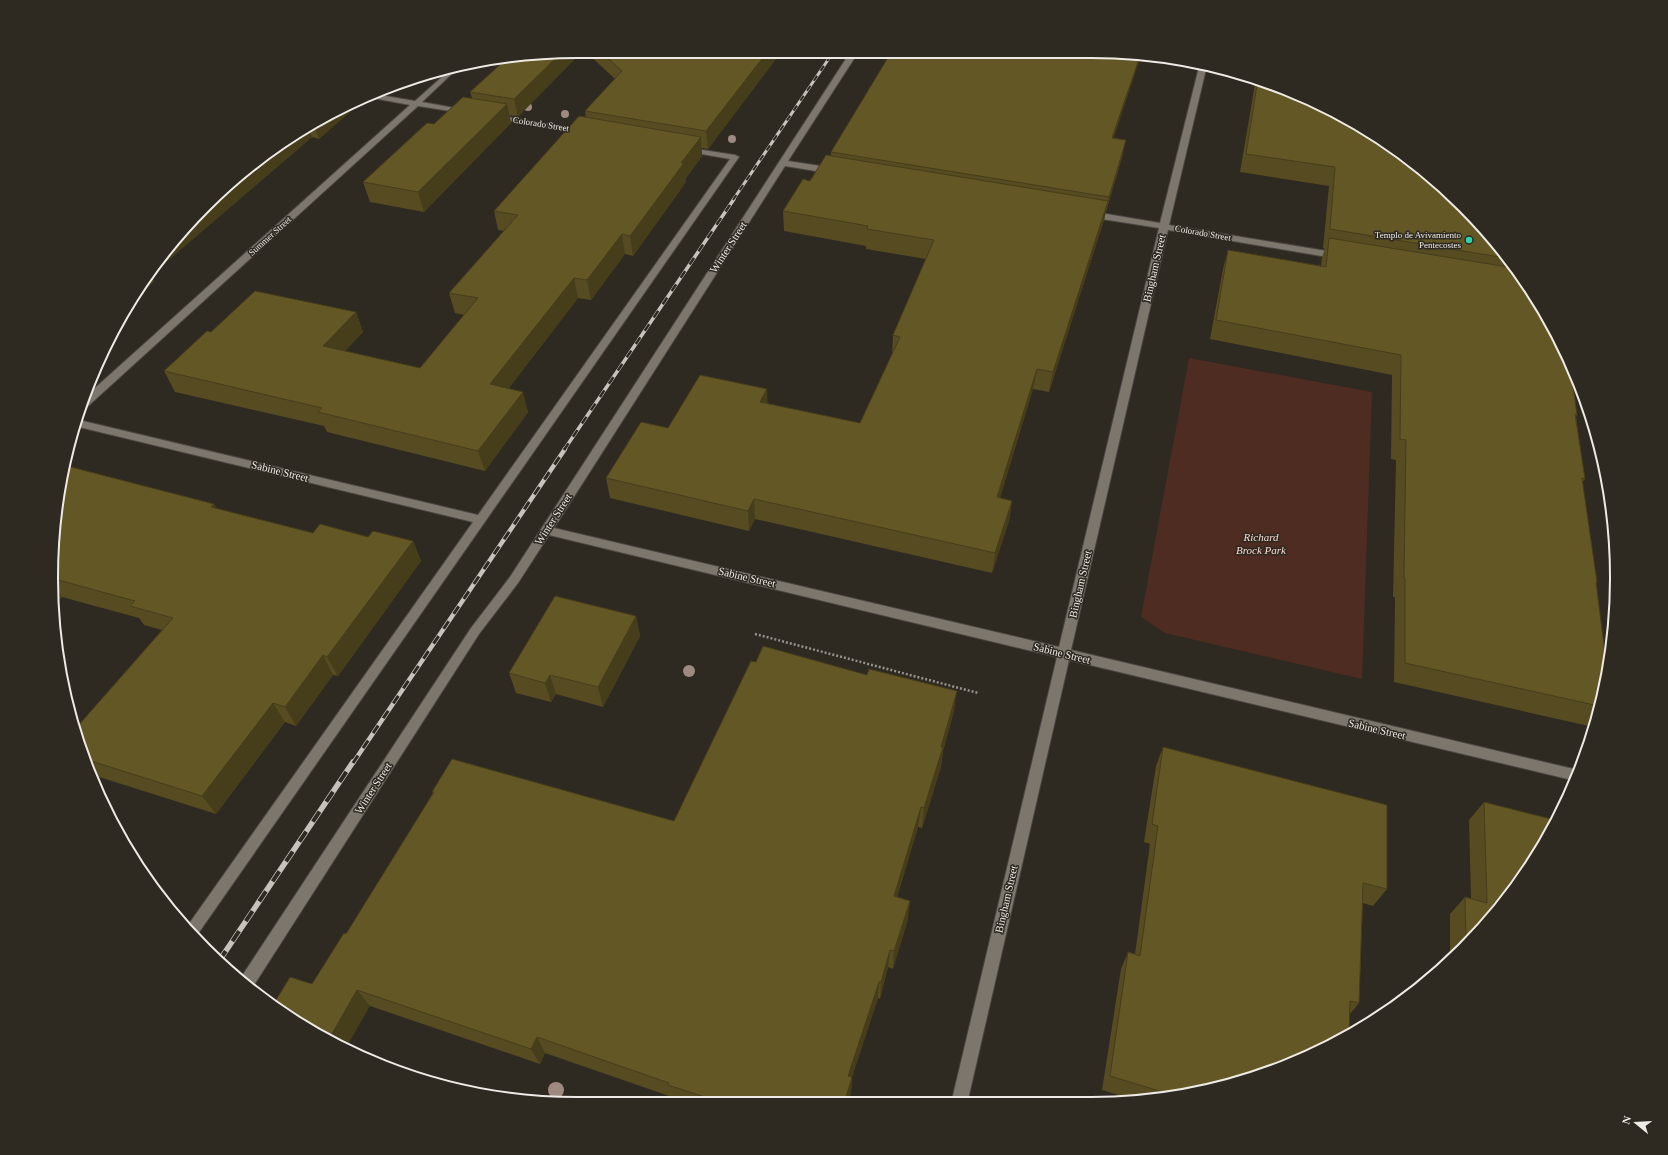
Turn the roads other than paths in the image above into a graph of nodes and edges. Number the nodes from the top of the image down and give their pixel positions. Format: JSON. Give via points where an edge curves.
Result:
{"nodes":[{"id":1,"x":850,"y":58,"type":"edge"},
{"id":2,"x":1201,"y":70,"type":"edge"},
{"id":3,"x":449,"y":75,"type":"edge"},
{"id":4,"x":380,"y":98,"type":"edge"},
{"id":5,"x":417,"y":104,"type":"junction"},
{"id":6,"x":595,"y":133,"type":"edge"},
{"id":7,"x":678,"y":147,"type":"edge"},
{"id":8,"x":783,"y":163,"type":"junction"},
{"id":9,"x":840,"y":172,"type":"edge"},
{"id":10,"x":1081,"y":212,"type":"edge"},
{"id":11,"x":1164,"y":226,"type":"junction"},
{"id":12,"x":1351,"y":258,"type":"edge"},
{"id":13,"x":91,"y":398,"type":"edge"},
{"id":14,"x":82,"y":424,"type":"edge"},
{"id":15,"x":480,"y":520,"type":"junction"},
{"id":16,"x":546,"y":530,"type":"junction"},
{"id":17,"x":1064,"y":653,"type":"junction"},
{"id":18,"x":1571,"y":774,"type":"edge"},
{"id":19,"x":194,"y":928,"type":"edge"},
{"id":20,"x":249,"y":980,"type":"edge"},
{"id":21,"x":961,"y":1097,"type":"edge"}],
"edges":[{"from":1,"to":8,"type":"street","name":"Winter Street"},
{"from":2,"to":11,"type":"street","name":"Bingham Street"},
{"from":3,"to":5,"type":"street","name":"Summer Street"},
{"from":4,"to":5,"type":"street","name":"Colorado Street"},
{"from":5,"to":6,"type":"street","name":"Colorado Street"},
{"from":5,"to":13,"type":"street","name":"Summer Street"},
{"from":7,"to":15,"type":"street","via":[[735,157]]},
{"from":8,"to":9,"type":"street"},
{"from":8,"to":16,"type":"street","name":"Winter Street"},
{"from":10,"to":11,"type":"street","name":"Colorado Street"},
{"from":11,"to":12,"type":"street","name":"Colorado Street"},
{"from":11,"to":17,"type":"street","name":"Bingham Street"},
{"from":14,"to":15,"type":"street","name":"Sabine Street"},
{"from":15,"to":19,"type":"street"},
{"from":16,"to":17,"type":"street","name":"Sabine Street"},
{"from":16,"to":20,"type":"street","name":"Winter Street","via":[[514,580],[475,631]]},
{"from":17,"to":18,"type":"street","name":"Sabine Street"},
{"from":17,"to":21,"type":"street","name":"Bingham Street"}]}
